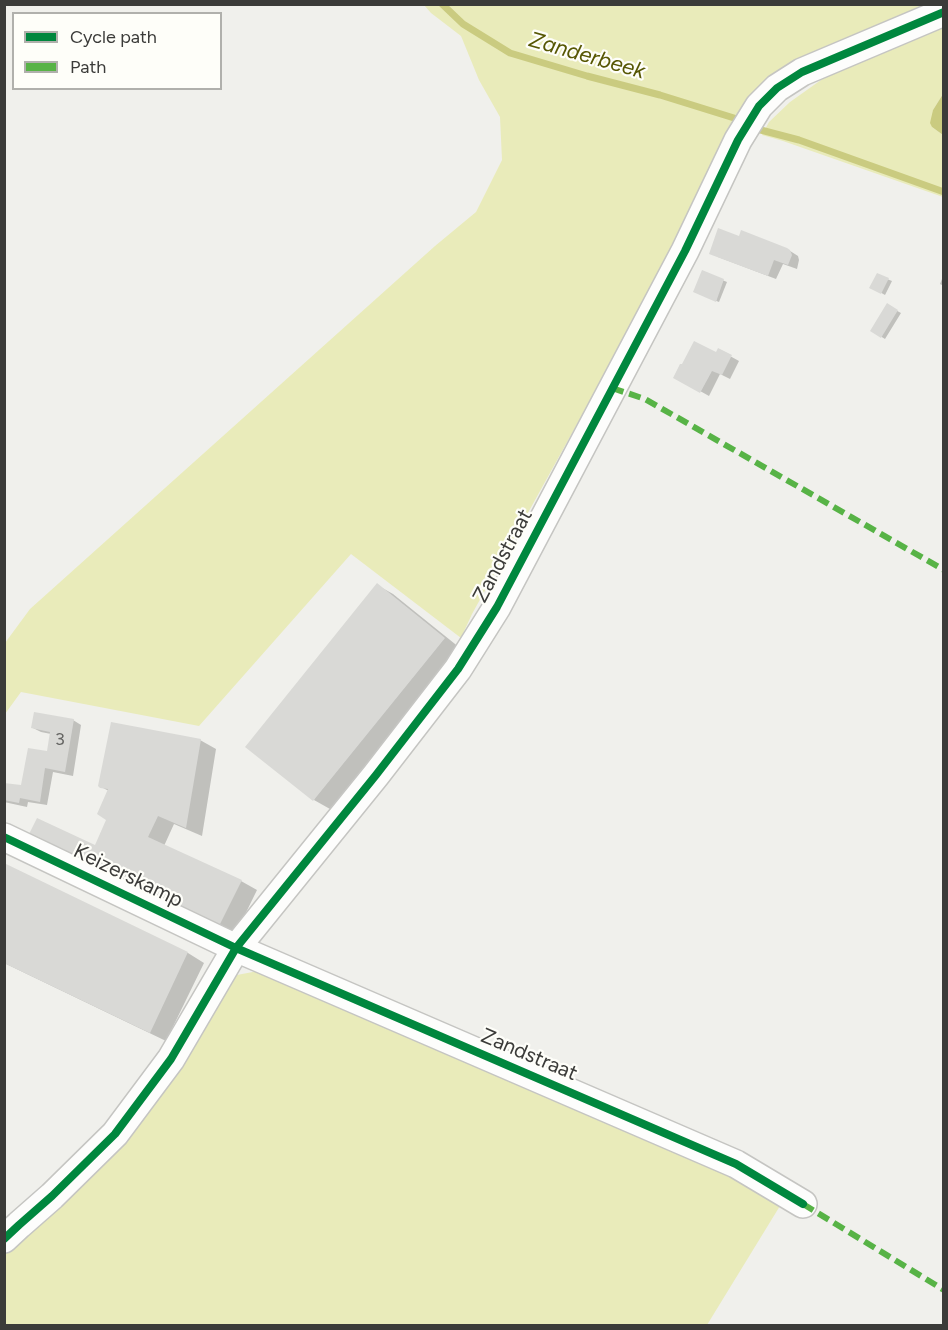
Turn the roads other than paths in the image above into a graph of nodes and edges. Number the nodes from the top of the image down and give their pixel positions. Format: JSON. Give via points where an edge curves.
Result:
{"nodes":[{"id":1,"x":944,"y":12,"type":"edge"},
{"id":2,"x":4,"y":837,"type":"edge"},
{"id":3,"x":236,"y":948,"type":"junction"},
{"id":4,"x":803,"y":1204,"type":"dead end"},
{"id":5,"x":4,"y":1239,"type":"edge"}],
"edges":[{"from":1,"to":3,"type":"street","name":"Zandstraat","via":[[802,72],[759,106],[497,607],[458,669]]},
{"from":2,"to":3,"type":"street","name":"Keizerskamp"},
{"from":3,"to":4,"type":"street","name":"Zandstraat","via":[[736,1164]]},
{"from":3,"to":5,"type":"street","name":"Zandstraat","via":[[171,1059],[115,1134]]}]}
